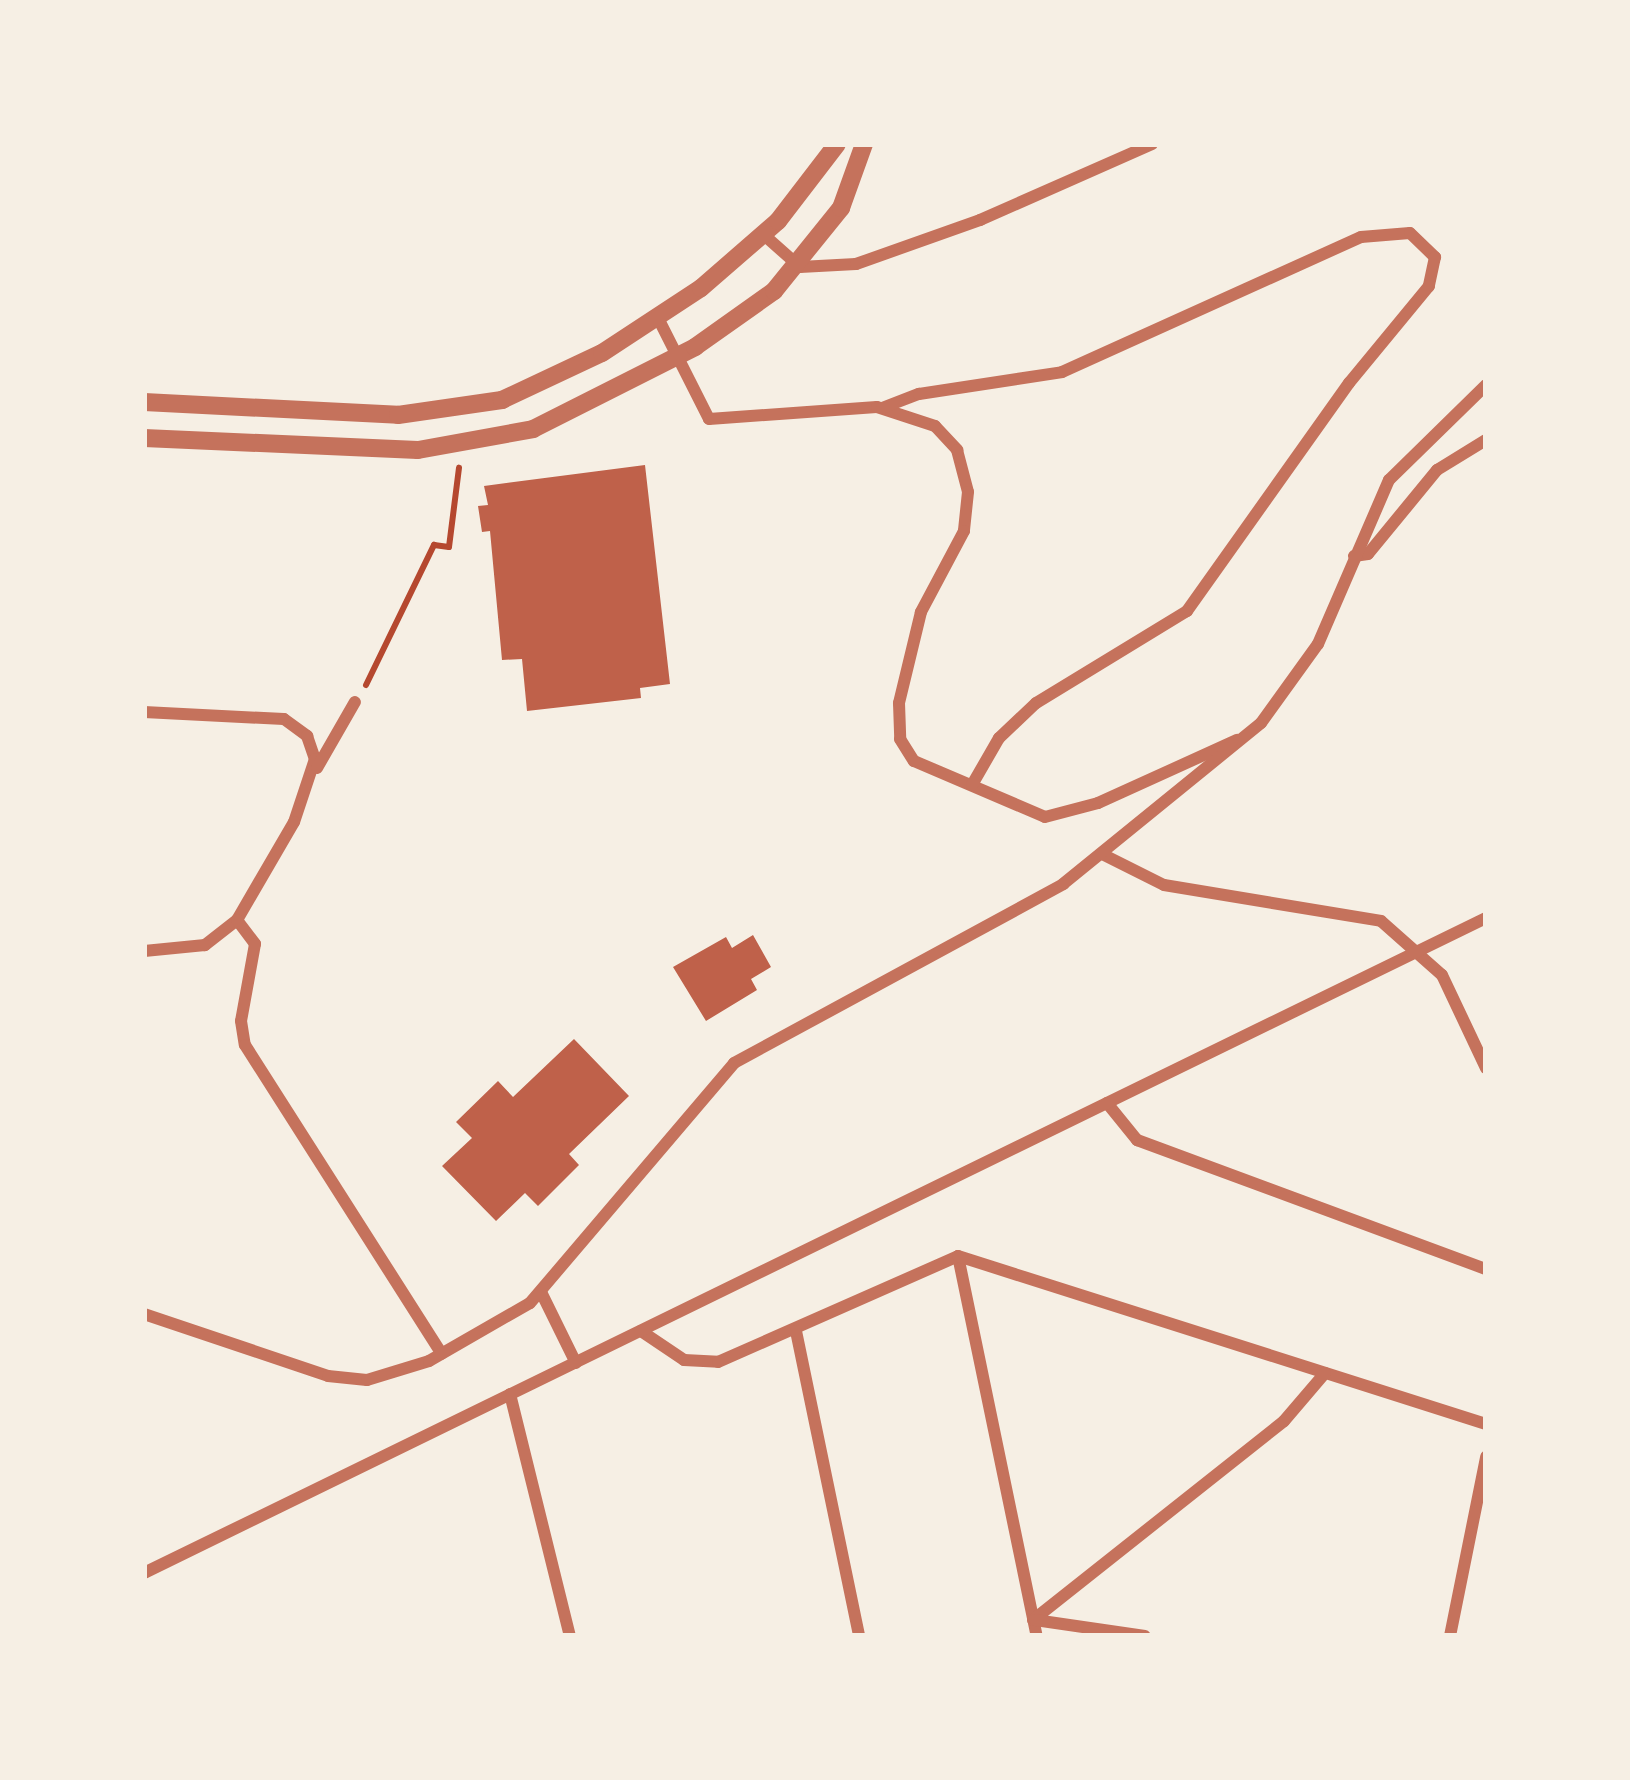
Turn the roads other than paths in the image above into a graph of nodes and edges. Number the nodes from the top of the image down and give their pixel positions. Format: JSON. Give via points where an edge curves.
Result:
{"nodes":[{"id":1,"x":837,"y":144,"type":"edge"},
{"id":2,"x":865,"y":144,"type":"edge"},
{"id":3,"x":1152,"y":144,"type":"edge"},
{"id":4,"x":764,"y":235,"type":"junction"},
{"id":5,"x":800,"y":267,"type":"junction"},
{"id":6,"x":658,"y":318,"type":"junction"},
{"id":7,"x":675,"y":358,"type":"junction"},
{"id":8,"x":1486,"y":385,"type":"edge"},
{"id":9,"x":144,"y":402,"type":"edge"},
{"id":10,"x":882,"y":408,"type":"junction"},
{"id":11,"x":144,"y":438,"type":"edge"},
{"id":12,"x":1486,"y":440,"type":"edge"},
{"id":13,"x":1354,"y":556,"type":"junction"},
{"id":14,"x":355,"y":702,"type":"road end"},
{"id":15,"x":144,"y":712,"type":"edge"},
{"id":16,"x":1249,"y":734,"type":"junction"},
{"id":17,"x":314,"y":772,"type":"junction"},
{"id":18,"x":972,"y":785,"type":"junction"},
{"id":19,"x":1104,"y":855,"type":"junction"},
{"id":20,"x":1486,"y":918,"type":"edge"},
{"id":21,"x":237,"y":920,"type":"junction"},
{"id":22,"x":1420,"y":950,"type":"junction"},
{"id":23,"x":144,"y":951,"type":"edge"},
{"id":24,"x":1486,"y":1068,"type":"edge"},
{"id":25,"x":1107,"y":1102,"type":"junction"},
{"id":26,"x":958,"y":1256,"type":"junction"},
{"id":27,"x":1486,"y":1268,"type":"edge"},
{"id":28,"x":541,"y":1292,"type":"junction"},
{"id":29,"x":144,"y":1314,"type":"edge"},
{"id":30,"x":641,"y":1331,"type":"junction"},
{"id":31,"x":796,"y":1331,"type":"junction"},
{"id":32,"x":442,"y":1354,"type":"junction"},
{"id":33,"x":576,"y":1363,"type":"junction"},
{"id":34,"x":1325,"y":1373,"type":"junction"},
{"id":35,"x":510,"y":1394,"type":"junction"},
{"id":36,"x":1486,"y":1424,"type":"edge"},
{"id":37,"x":1486,"y":1457,"type":"edge"},
{"id":38,"x":144,"y":1573,"type":"edge"},
{"id":39,"x":1034,"y":1620,"type":"junction"},
{"id":40,"x":570,"y":1636,"type":"edge"},
{"id":41,"x":860,"y":1636,"type":"edge"},
{"id":42,"x":1037,"y":1636,"type":"edge"},
{"id":43,"x":1145,"y":1636,"type":"edge"},
{"id":44,"x":1450,"y":1636,"type":"edge"}],
"edges":[{"from":1,"to":4,"type":"street"},
{"from":2,"to":5,"type":"street","via":[[842,208]]},
{"from":3,"to":5,"type":"street","via":[[914,245],[844,266]]},
{"from":4,"to":5,"type":"street"},
{"from":4,"to":6,"type":"street"},
{"from":5,"to":7,"type":"street"},
{"from":6,"to":7,"type":"street"},
{"from":6,"to":9,"type":"street","via":[[536,386],[458,411],[384,415]]},
{"from":7,"to":10,"type":"street","via":[[692,399],[714,421]]},
{"from":7,"to":11,"type":"street","via":[[533,429],[461,447]]},
{"from":8,"to":13,"type":"street","via":[[1399,467]]},
{"from":10,"to":18,"type":"street","via":[[942,431],[966,477],[964,531],[914,632],[898,712],[909,756]]},
{"from":10,"to":18,"type":"street","via":[[919,394],[1062,372],[1361,237],[1410,232],[1433,251],[1429,286],[1348,383],[1187,610],[1036,703],[999,738]]},
{"from":12,"to":13,"type":"street","via":[[1437,470],[1368,554]]},
{"from":13,"to":16,"type":"street","via":[[1307,665]]},
{"from":14,"to":17,"type":"street"},
{"from":15,"to":17,"type":"street","via":[[284,719],[307,736]]},
{"from":16,"to":18,"type":"street","via":[[1066,814],[1030,813]]},
{"from":16,"to":19,"type":"street"},
{"from":17,"to":21,"type":"street"},
{"from":19,"to":22,"type":"street","via":[[1164,886],[1374,918]]},
{"from":19,"to":28,"type":"street","via":[[1038,899],[734,1063]]},
{"from":20,"to":22,"type":"street"},
{"from":21,"to":23,"type":"street","via":[[205,945]]},
{"from":21,"to":32,"type":"street","via":[[254,944],[241,1021],[245,1045]]},
{"from":22,"to":24,"type":"street","via":[[1446,982]]},
{"from":22,"to":25,"type":"street"},
{"from":25,"to":27,"type":"street","via":[[1137,1140]]},
{"from":25,"to":30,"type":"street"},
{"from":26,"to":31,"type":"street"},
{"from":26,"to":34,"type":"street"},
{"from":26,"to":39,"type":"street"},
{"from":28,"to":32,"type":"street"},
{"from":28,"to":33,"type":"street"},
{"from":29,"to":32,"type":"street","via":[[343,1380],[389,1377]]},
{"from":30,"to":31,"type":"street","via":[[699,1363]]},
{"from":30,"to":33,"type":"street"},
{"from":31,"to":41,"type":"street"},
{"from":33,"to":35,"type":"street"},
{"from":34,"to":36,"type":"street"},
{"from":34,"to":39,"type":"street","via":[[1284,1420]]},
{"from":35,"to":38,"type":"street"},
{"from":35,"to":40,"type":"street"},
{"from":37,"to":44,"type":"street"},
{"from":39,"to":42,"type":"street"},
{"from":39,"to":43,"type":"street"}]}
